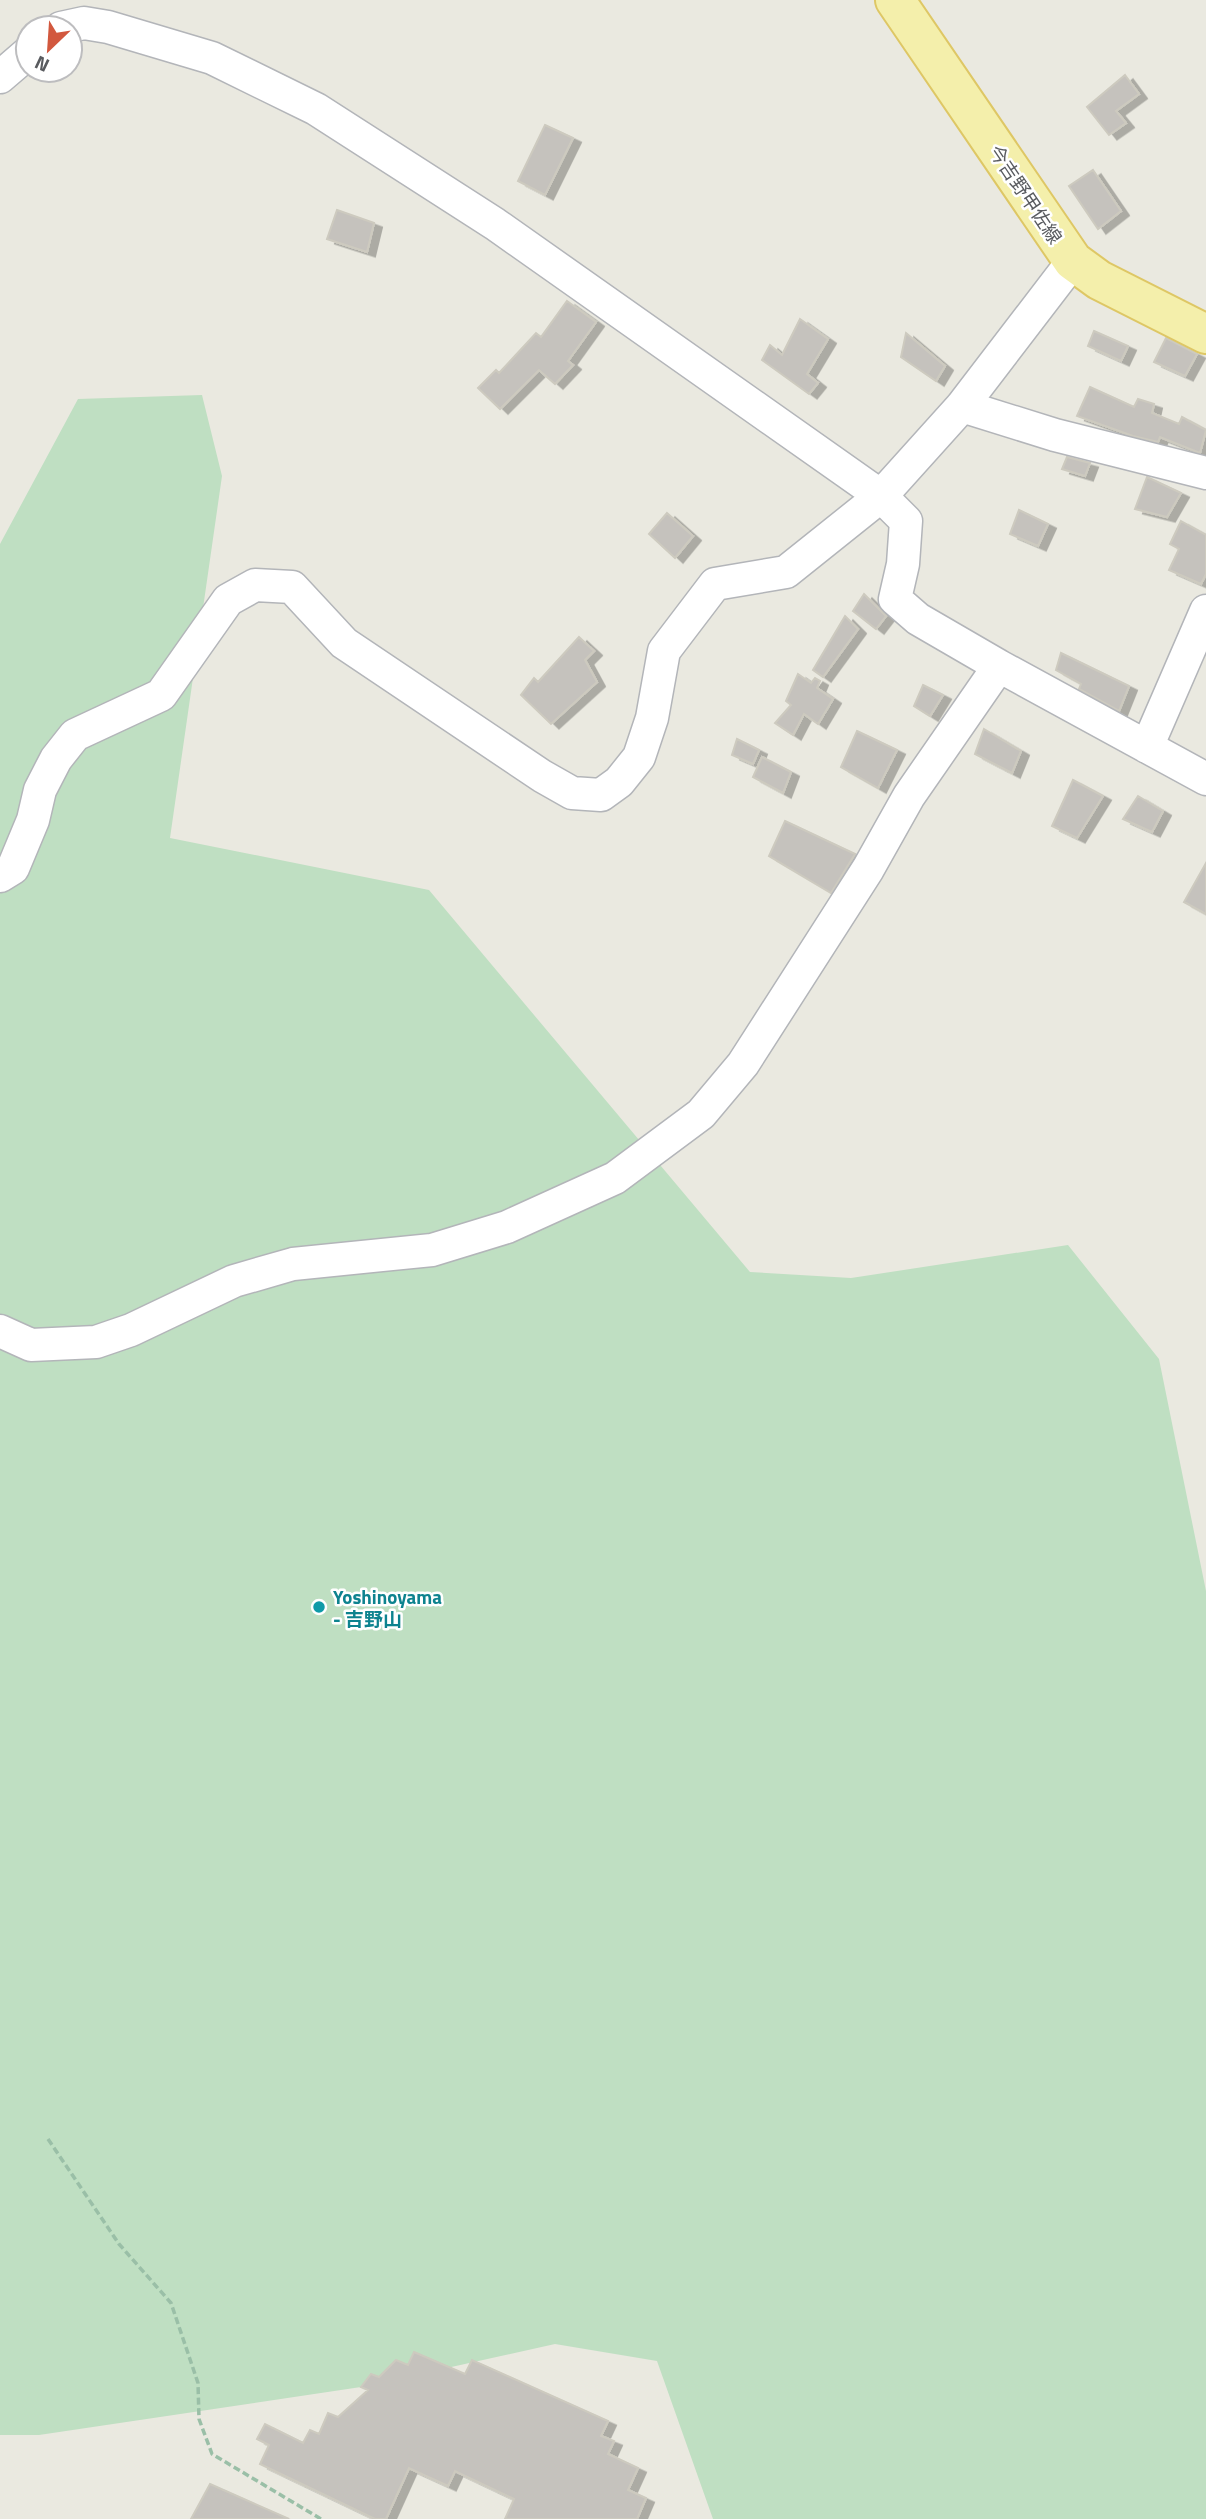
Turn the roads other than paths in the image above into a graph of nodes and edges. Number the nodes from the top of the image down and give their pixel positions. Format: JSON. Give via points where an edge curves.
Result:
{"nodes":[{"id":1,"x":895,"y":0,"type":"edge"},
{"id":2,"x":84,"y":23,"type":"edge"},
{"id":3,"x":14,"y":65,"type":"edge"},
{"id":4,"x":0,"y":77,"type":"edge"},
{"id":5,"x":1073,"y":261,"type":"junction"},
{"id":6,"x":1201,"y":326,"type":"edge"},
{"id":7,"x":962,"y":406,"type":"junction"},
{"id":8,"x":1206,"y":473,"type":"edge"},
{"id":9,"x":881,"y":496,"type":"junction"},
{"id":10,"x":1206,"y":611,"type":"edge"},
{"id":11,"x":999,"y":666,"type":"junction"},
{"id":12,"x":1147,"y":747,"type":"junction"},
{"id":13,"x":1206,"y":779,"type":"edge"},
{"id":14,"x":0,"y":876,"type":"edge"},
{"id":15,"x":0,"y":1331,"type":"edge"}],
"edges":[{"from":1,"to":5,"type":"main road","name":"今吉野甲佐線"},
{"from":2,"to":9,"type":"street","via":[[212,58],[316,109],[506,231]]},
{"from":3,"to":4,"type":"street"},
{"from":5,"to":6,"type":"main road","name":"今吉野甲佐線","via":[[1099,280]]},
{"from":5,"to":7,"type":"street"},
{"from":7,"to":8,"type":"street"},
{"from":7,"to":9,"type":"street"},
{"from":9,"to":11,"type":"street","via":[[906,522],[895,599],[918,618]]},
{"from":9,"to":14,"type":"street","via":[[786,572],[715,584],[664,650],[652,718],[639,757],[619,782],[601,795],[572,793],[531,769],[344,643],[292,587],[255,585],[228,600],[161,695],[75,735],[40,790],[13,868]]},
{"from":10,"to":12,"type":"street"},
{"from":11,"to":12,"type":"street"},
{"from":11,"to":15,"type":"street","via":[[909,796],[868,869],[743,1064],[701,1114],[615,1178],[507,1227],[432,1250],[293,1264],[234,1281],[96,1342],[31,1345]]},
{"from":12,"to":13,"type":"street"}]}
